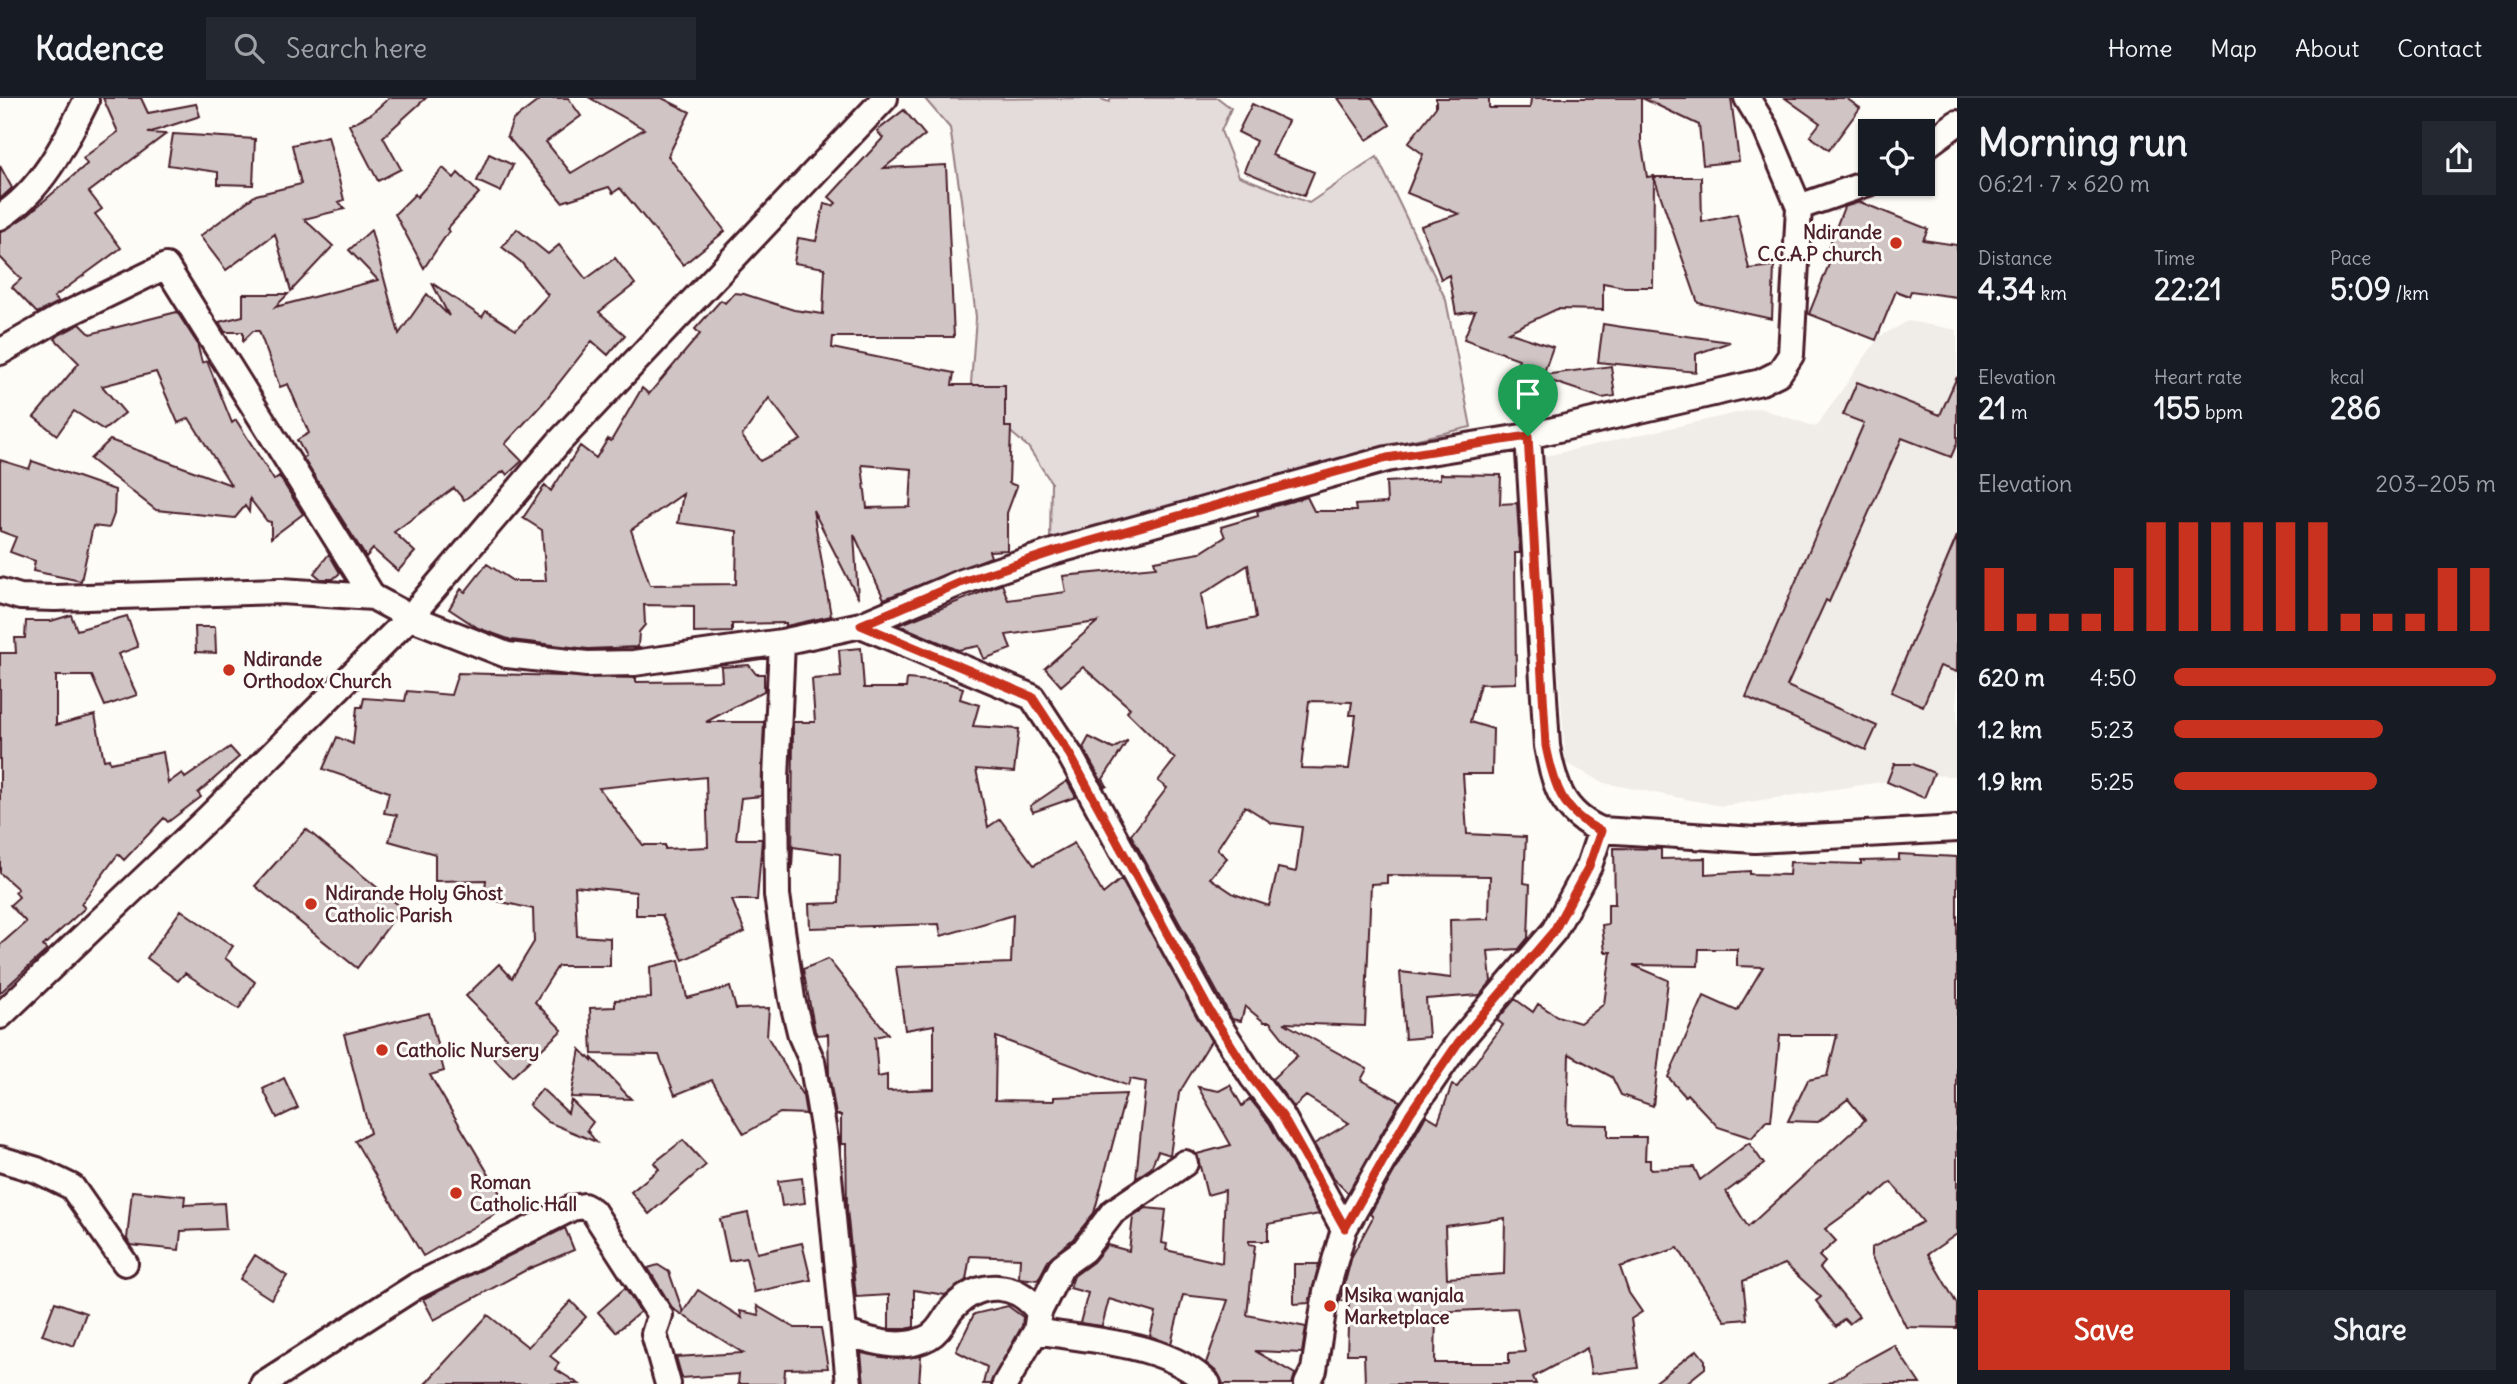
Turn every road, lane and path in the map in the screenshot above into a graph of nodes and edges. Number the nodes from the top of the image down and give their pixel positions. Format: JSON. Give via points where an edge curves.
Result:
{"nodes":[{"id":1,"x":885,"y":98,"type":"edge"},
{"id":2,"x":1747,"y":98,"type":"edge"},
{"id":3,"x":86,"y":102,"type":"dead end"},
{"id":4,"x":1957,"y":122,"type":"edge"},
{"id":5,"x":1935,"y":139,"type":"edge"},
{"id":6,"x":1858,"y":187,"type":"edge"},
{"id":7,"x":1799,"y":207,"type":"junction"},
{"id":8,"x":0,"y":217,"type":"edge"},
{"id":9,"x":0,"y":352,"type":"edge"},
{"id":10,"x":1528,"y":436,"type":"junction"},
{"id":11,"x":373,"y":597,"type":"junction"},
{"id":12,"x":7,"y":600,"type":"edge"},
{"id":13,"x":410,"y":617,"type":"junction"},
{"id":14,"x":861,"y":625,"type":"junction"},
{"id":15,"x":782,"y":642,"type":"junction"},
{"id":16,"x":1957,"y":829,"type":"edge"},
{"id":17,"x":1601,"y":831,"type":"junction"},
{"id":18,"x":0,"y":1016,"type":"edge"},
{"id":19,"x":0,"y":1160,"type":"edge"},
{"id":20,"x":1185,"y":1163,"type":"dead end"},
{"id":21,"x":1345,"y":1228,"type":"junction"},
{"id":22,"x":125,"y":1263,"type":"dead end"},
{"id":23,"x":1038,"y":1322,"type":"junction"},
{"id":24,"x":846,"y":1333,"type":"junction"},
{"id":25,"x":263,"y":1384,"type":"edge"},
{"id":26,"x":668,"y":1384,"type":"edge"},
{"id":27,"x":849,"y":1384,"type":"edge"},
{"id":28,"x":1005,"y":1384,"type":"edge"},
{"id":29,"x":1208,"y":1384,"type":"edge"},
{"id":30,"x":1307,"y":1384,"type":"edge"}],
"edges":[{"from":1,"to":13,"type":"street","via":[[559,442]]},
{"from":2,"to":7,"type":"street","via":[[1766,129]]},
{"from":3,"to":8,"type":"street","via":[[56,158],[20,204]]},
{"from":4,"to":5,"type":"street"},
{"from":6,"to":7,"type":"street"},
{"from":7,"to":10,"type":"street","via":[[1791,355],[1779,373],[1760,382]]},
{"from":9,"to":11,"type":"street","via":[[166,266]]},
{"from":10,"to":14,"type":"street","via":[[1387,458],[1248,496],[962,582]]},
{"from":10,"to":17,"type":"street","via":[[1546,746],[1553,781],[1566,808]]},
{"from":11,"to":12,"type":"street","via":[[281,591]]},
{"from":11,"to":13,"type":"street"},
{"from":13,"to":15,"type":"street","via":[[507,655],[587,664],[634,663]]},
{"from":13,"to":18,"type":"street"},
{"from":14,"to":15,"type":"street"},
{"from":14,"to":21,"type":"street","via":[[1032,697],[1070,755],[1209,1010],[1282,1116]]},
{"from":15,"to":24,"type":"street","via":[[777,895],[792,999],[812,1061],[823,1122]]},
{"from":16,"to":17,"type":"street","via":[[1755,840]]},
{"from":17,"to":21,"type":"street","via":[[1589,866],[1554,931],[1458,1043],[1410,1113]]},
{"from":19,"to":22,"type":"street","via":[[37,1170],[72,1187]]},
{"from":20,"to":23,"type":"street","via":[[1113,1212],[1084,1250],[1062,1266]]},
{"from":21,"to":30,"type":"street"},
{"from":23,"to":24,"type":"street","via":[[1028,1297],[1011,1287],[974,1291],[952,1309],[940,1328],[914,1342],[877,1343]]},
{"from":23,"to":28,"type":"street"},
{"from":23,"to":29,"type":"street","via":[[1154,1353],[1197,1372]]},
{"from":24,"to":27,"type":"street"},
{"from":25,"to":26,"type":"street","via":[[416,1286],[584,1206],[593,1211],[660,1315],[654,1334]]}]}
